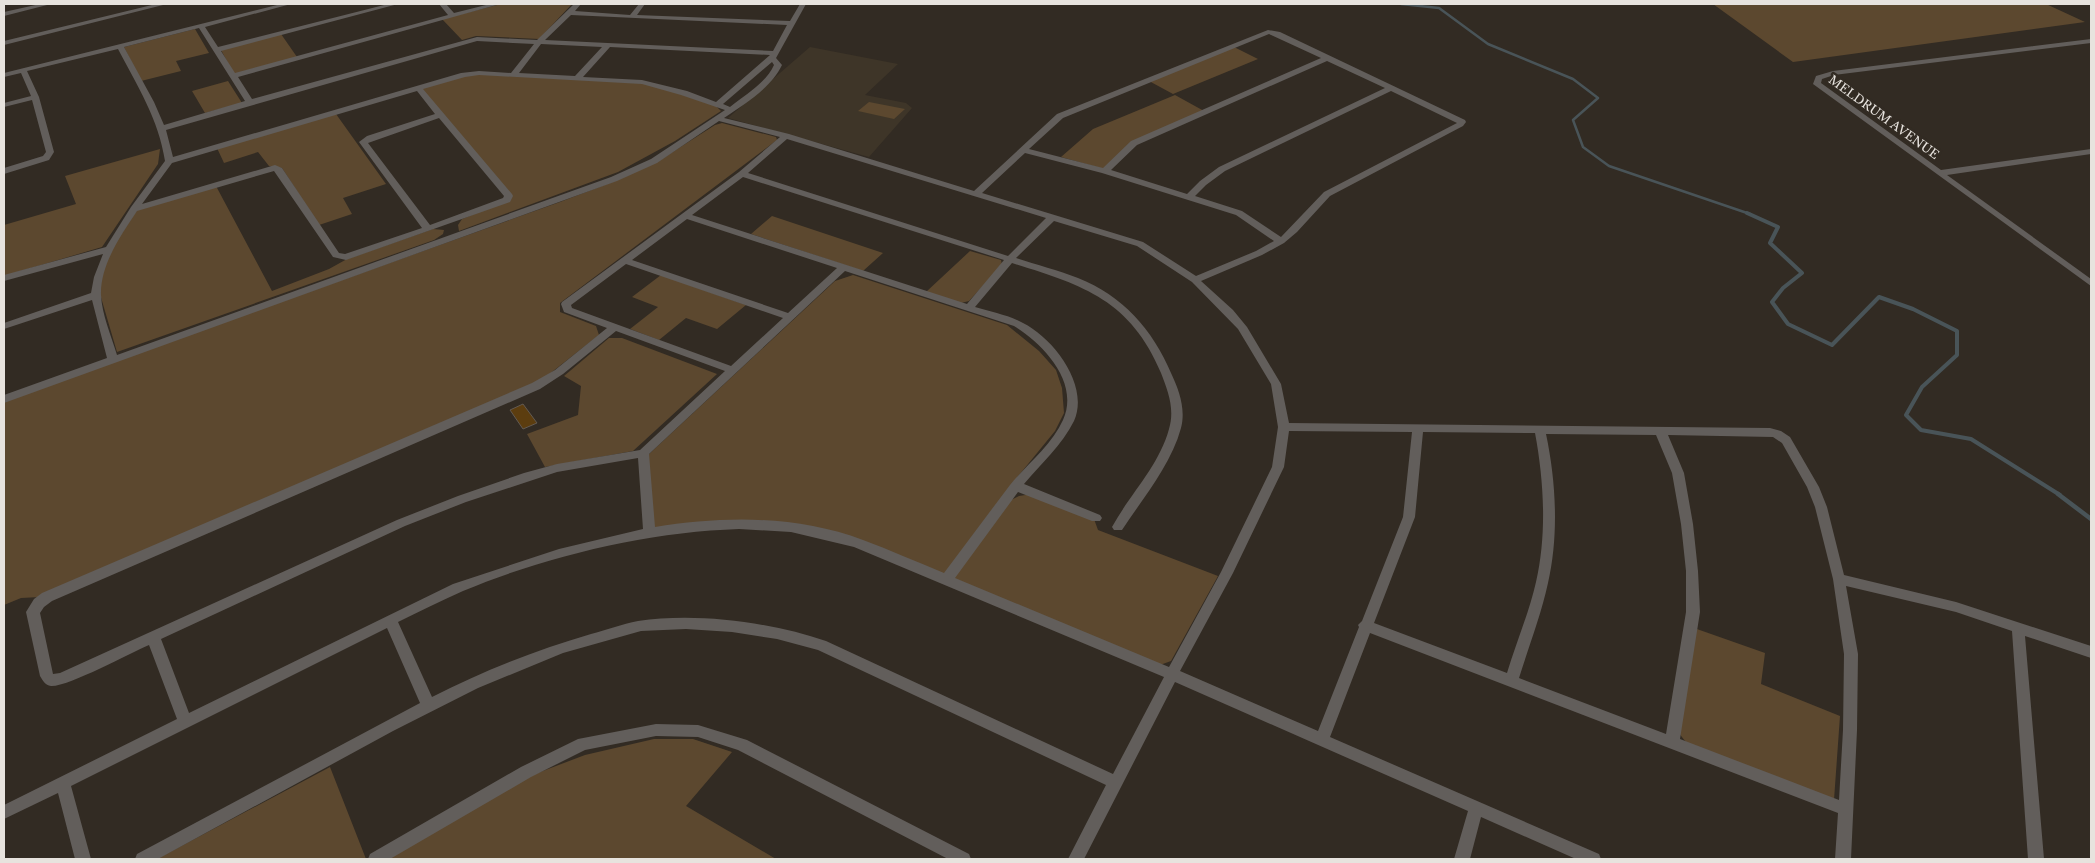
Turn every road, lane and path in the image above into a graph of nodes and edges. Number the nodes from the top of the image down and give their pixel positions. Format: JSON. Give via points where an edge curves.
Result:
{"nodes":[{"id":1,"x":48,"y":4,"type":"edge"},
{"id":2,"x":164,"y":4,"type":"edge"},
{"id":3,"x":249,"y":4,"type":"edge"},
{"id":4,"x":288,"y":4,"type":"edge"},
{"id":5,"x":391,"y":4,"type":"edge"},
{"id":6,"x":442,"y":4,"type":"edge"},
{"id":7,"x":497,"y":4,"type":"edge"},
{"id":8,"x":578,"y":4,"type":"edge"},
{"id":9,"x":642,"y":4,"type":"edge"},
{"id":10,"x":803,"y":4,"type":"edge"},
{"id":11,"x":148,"y":6,"type":"edge"},
{"id":12,"x":255,"y":12,"type":"junction"},
{"id":13,"x":569,"y":13,"type":"junction"},
{"id":14,"x":4,"y":14,"type":"edge"},
{"id":15,"x":452,"y":15,"type":"junction"},
{"id":16,"x":632,"y":17,"type":"junction"},
{"id":17,"x":792,"y":23,"type":"junction"},
{"id":18,"x":201,"y":26,"type":"junction"},
{"id":19,"x":2091,"y":41,"type":"edge"},
{"id":20,"x":540,"y":42,"type":"junction"},
{"id":21,"x":4,"y":43,"type":"edge"},
{"id":22,"x":608,"y":45,"type":"junction"},
{"id":23,"x":120,"y":46,"type":"junction"},
{"id":24,"x":217,"y":50,"type":"junction"},
{"id":25,"x":774,"y":55,"type":"junction"},
{"id":26,"x":1328,"y":58,"type":"junction"},
{"id":27,"x":23,"y":70,"type":"junction"},
{"id":28,"x":4,"y":75,"type":"edge"},
{"id":29,"x":513,"y":75,"type":"junction"},
{"id":30,"x":232,"y":76,"type":"junction"},
{"id":31,"x":577,"y":79,"type":"junction"},
{"id":32,"x":418,"y":88,"type":"junction"},
{"id":33,"x":1391,"y":88,"type":"junction"},
{"id":34,"x":35,"y":97,"type":"junction"},
{"id":35,"x":250,"y":102,"type":"junction"},
{"id":36,"x":4,"y":105,"type":"edge"},
{"id":37,"x":717,"y":105,"type":"junction"},
{"id":38,"x":731,"y":110,"type":"junction"},
{"id":39,"x":439,"y":115,"type":"junction"},
{"id":40,"x":718,"y":119,"type":"junction"},
{"id":41,"x":162,"y":128,"type":"junction"},
{"id":42,"x":786,"y":136,"type":"junction"},
{"id":43,"x":1023,"y":150,"type":"junction"},
{"id":44,"x":2091,"y":151,"type":"edge"},
{"id":45,"x":169,"y":161,"type":"junction"},
{"id":46,"x":4,"y":171,"type":"edge"},
{"id":47,"x":1105,"y":171,"type":"junction"},
{"id":48,"x":1940,"y":173,"type":"junction"},
{"id":49,"x":742,"y":174,"type":"junction"},
{"id":50,"x":977,"y":193,"type":"junction"},
{"id":51,"x":1189,"y":197,"type":"junction"},
{"id":52,"x":135,"y":209,"type":"junction"},
{"id":53,"x":686,"y":216,"type":"junction"},
{"id":54,"x":1053,"y":217,"type":"junction"},
{"id":55,"x":428,"y":229,"type":"junction"},
{"id":56,"x":1281,"y":241,"type":"junction"},
{"id":57,"x":108,"y":249,"type":"junction"},
{"id":58,"x":624,"y":260,"type":"junction"},
{"id":59,"x":1010,"y":260,"type":"junction"},
{"id":60,"x":844,"y":267,"type":"junction"},
{"id":61,"x":4,"y":278,"type":"edge"},
{"id":62,"x":1195,"y":280,"type":"junction"},
{"id":63,"x":2091,"y":283,"type":"edge"},
{"id":64,"x":96,"y":295,"type":"junction"},
{"id":65,"x":969,"y":308,"type":"junction"},
{"id":66,"x":790,"y":317,"type":"junction"},
{"id":67,"x":4,"y":326,"type":"edge"},
{"id":68,"x":614,"y":328,"type":"junction"},
{"id":69,"x":113,"y":360,"type":"junction"},
{"id":70,"x":732,"y":370,"type":"junction"},
{"id":71,"x":4,"y":399,"type":"edge"},
{"id":72,"x":1284,"y":427,"type":"junction"},
{"id":73,"x":1418,"y":429,"type":"junction"},
{"id":74,"x":1540,"y":430,"type":"junction"},
{"id":75,"x":1661,"y":432,"type":"junction"},
{"id":76,"x":643,"y":454,"type":"junction"},
{"id":77,"x":1016,"y":486,"type":"junction"},
{"id":78,"x":1096,"y":518,"type":"dead end"},
{"id":79,"x":1118,"y":527,"type":"dead end"},
{"id":80,"x":649,"y":532,"type":"junction"},
{"id":81,"x":1839,"y":579,"type":"junction"},
{"id":82,"x":946,"y":580,"type":"junction"},
{"id":83,"x":390,"y":620,"type":"junction"},
{"id":84,"x":1365,"y":625,"type":"junction"},
{"id":85,"x":2018,"y":628,"type":"junction"},
{"id":86,"x":153,"y":637,"type":"junction"},
{"id":87,"x":2091,"y":652,"type":"edge"},
{"id":88,"x":1172,"y":674,"type":"junction"},
{"id":89,"x":1511,"y":681,"type":"junction"},
{"id":90,"x":428,"y":704,"type":"junction"},
{"id":91,"x":186,"y":723,"type":"junction"},
{"id":92,"x":1322,"y":739,"type":"junction"},
{"id":93,"x":1672,"y":744,"type":"junction"},
{"id":94,"x":1117,"y":783,"type":"junction"},
{"id":95,"x":63,"y":784,"type":"junction"},
{"id":96,"x":1476,"y":809,"type":"junction"},
{"id":97,"x":1845,"y":809,"type":"junction"},
{"id":98,"x":4,"y":812,"type":"edge"},
{"id":99,"x":83,"y":859,"type":"edge"},
{"id":100,"x":143,"y":859,"type":"edge"},
{"id":101,"x":376,"y":859,"type":"edge"},
{"id":102,"x":963,"y":859,"type":"edge"},
{"id":103,"x":1076,"y":859,"type":"edge"},
{"id":104,"x":1462,"y":859,"type":"edge"},
{"id":105,"x":1593,"y":859,"type":"edge"},
{"id":106,"x":1843,"y":859,"type":"edge"},
{"id":107,"x":2036,"y":859,"type":"edge"}],
"edges":[{"from":1,"to":14,"type":"street"},
{"from":2,"to":11,"type":"street"},
{"from":3,"to":12,"type":"street"},
{"from":4,"to":12,"type":"street"},
{"from":5,"to":24,"type":"street"},
{"from":6,"to":15,"type":"street"},
{"from":7,"to":15,"type":"street"},
{"from":8,"to":13,"type":"street"},
{"from":9,"to":16,"type":"street"},
{"from":10,"to":17,"type":"street"},
{"from":11,"to":21,"type":"street"},
{"from":12,"to":18,"type":"street"},
{"from":13,"to":16,"type":"street"},
{"from":13,"to":20,"type":"street"},
{"from":15,"to":30,"type":"street"},
{"from":16,"to":17,"type":"street"},
{"from":17,"to":25,"type":"street"},
{"from":18,"to":23,"type":"street"},
{"from":18,"to":24,"type":"street"},
{"from":19,"to":48,"type":"street","name":"MELDRUM AVENUE","via":[[1833,73],[1818,80],[1817,84]]},
{"from":20,"to":22,"type":"street"},
{"from":20,"to":29,"type":"street"},
{"from":20,"to":35,"type":"street","via":[[477,39]]},
{"from":22,"to":25,"type":"street"},
{"from":22,"to":31,"type":"street"},
{"from":23,"to":27,"type":"street"},
{"from":23,"to":41,"type":"street"},
{"from":24,"to":30,"type":"street"},
{"from":25,"to":37,"type":"street"},
{"from":25,"to":38,"type":"street","via":[[777,69]]},
{"from":26,"to":33,"type":"street"},
{"from":26,"to":43,"type":"street","via":[[1277,34],[1265,33],[1060,116]]},
{"from":26,"to":47,"type":"street","via":[[1134,143]]},
{"from":27,"to":28,"type":"street"},
{"from":27,"to":34,"type":"street"},
{"from":29,"to":31,"type":"street"},
{"from":29,"to":32,"type":"street","via":[[472,74]]},
{"from":30,"to":35,"type":"street"},
{"from":31,"to":37,"type":"street","via":[[642,82]]},
{"from":32,"to":39,"type":"street"},
{"from":32,"to":45,"type":"street"},
{"from":33,"to":51,"type":"street","via":[[1222,169],[1202,182]]},
{"from":33,"to":56,"type":"street","via":[[1462,123],[1327,194],[1298,228]]},
{"from":34,"to":36,"type":"street"},
{"from":34,"to":46,"type":"street","via":[[50,155]]},
{"from":35,"to":41,"type":"street"},
{"from":37,"to":38,"type":"street"},
{"from":38,"to":40,"type":"street"},
{"from":39,"to":55,"type":"street","via":[[363,142]]},
{"from":39,"to":55,"type":"street","via":[[509,196],[503,202]]},
{"from":40,"to":42,"type":"street"},
{"from":40,"to":69,"type":"street","via":[[654,161],[614,179]]},
{"from":41,"to":45,"type":"street","via":[[168,144]]},
{"from":42,"to":49,"type":"street"},
{"from":42,"to":50,"type":"street"},
{"from":43,"to":47,"type":"street"},
{"from":43,"to":50,"type":"street"},
{"from":44,"to":48,"type":"street"},
{"from":45,"to":52,"type":"street"},
{"from":47,"to":51,"type":"street"},
{"from":48,"to":63,"type":"street","name":"MELDRUM AVENUE"},
{"from":49,"to":53,"type":"street"},
{"from":49,"to":59,"type":"street"},
{"from":50,"to":54,"type":"street"},
{"from":51,"to":56,"type":"street","via":[[1242,214]]},
{"from":52,"to":55,"type":"street","via":[[275,168],[340,257],[355,255]]},
{"from":52,"to":57,"type":"street"},
{"from":53,"to":58,"type":"street"},
{"from":53,"to":60,"type":"street"},
{"from":54,"to":59,"type":"street"},
{"from":54,"to":62,"type":"street","via":[[1135,241]]},
{"from":56,"to":62,"type":"street"},
{"from":57,"to":61,"type":"street"},
{"from":57,"to":64,"type":"street"},
{"from":58,"to":66,"type":"street"},
{"from":58,"to":68,"type":"street","via":[[565,307]]},
{"from":59,"to":65,"type":"street"},
{"from":59,"to":79,"type":"street","via":[[1075,280],[1112,302],[1144,331],[1157,351],[1176,395],[1175,429],[1163,456]]},
{"from":60,"to":65,"type":"street"},
{"from":60,"to":66,"type":"street"},
{"from":62,"to":72,"type":"street","via":[[1229,312],[1257,350],[1276,384]]},
{"from":64,"to":67,"type":"street"},
{"from":64,"to":69,"type":"street"},
{"from":65,"to":77,"type":"street","via":[[1030,330],[1053,355],[1071,388],[1070,415]]},
{"from":66,"to":70,"type":"street"},
{"from":68,"to":70,"type":"street"},
{"from":68,"to":86,"type":"street","via":[[536,386],[47,598],[33,612],[50,680],[60,679]]},
{"from":69,"to":71,"type":"street"},
{"from":70,"to":76,"type":"street"},
{"from":72,"to":73,"type":"street"},
{"from":72,"to":88,"type":"street","via":[[1278,467],[1227,573]]},
{"from":73,"to":74,"type":"street"},
{"from":73,"to":84,"type":"street","via":[[1409,518]]},
{"from":74,"to":75,"type":"street"},
{"from":74,"to":89,"type":"street","via":[[1546,457],[1545,566]]},
{"from":75,"to":81,"type":"street","via":[[1770,432],[1783,437],[1818,500]]},
{"from":75,"to":93,"type":"street","via":[[1678,473],[1692,571],[1693,612]]},
{"from":76,"to":80,"type":"street"},
{"from":76,"to":86,"type":"street","via":[[558,468],[462,499],[401,523]]},
{"from":77,"to":78,"type":"street"},
{"from":77,"to":82,"type":"street"},
{"from":80,"to":82,"type":"street","via":[[723,524],[793,528],[858,543]]},
{"from":80,"to":83,"type":"street","via":[[496,574],[448,592]]},
{"from":81,"to":85,"type":"street","via":[[1924,598]]},
{"from":81,"to":97,"type":"street","via":[[1851,654]]},
{"from":82,"to":88,"type":"street"},
{"from":83,"to":90,"type":"street"},
{"from":83,"to":91,"type":"street"},
{"from":84,"to":89,"type":"street"},
{"from":84,"to":92,"type":"street"},
{"from":85,"to":87,"type":"street"},
{"from":85,"to":107,"type":"street"},
{"from":86,"to":91,"type":"street"},
{"from":88,"to":92,"type":"street"},
{"from":88,"to":94,"type":"street"},
{"from":89,"to":93,"type":"street"},
{"from":90,"to":94,"type":"street","via":[[488,675],[566,646],[640,626],[737,627],[821,644]]},
{"from":90,"to":100,"type":"street"},
{"from":91,"to":95,"type":"street"},
{"from":92,"to":96,"type":"street"},
{"from":93,"to":97,"type":"street"},
{"from":94,"to":103,"type":"street"},
{"from":95,"to":98,"type":"street"},
{"from":95,"to":99,"type":"street"},
{"from":96,"to":104,"type":"street"},
{"from":96,"to":105,"type":"street"},
{"from":97,"to":106,"type":"street"},
{"from":101,"to":102,"type":"street","via":[[526,772],[583,744],[656,730],[698,731],[742,745]]}]}
